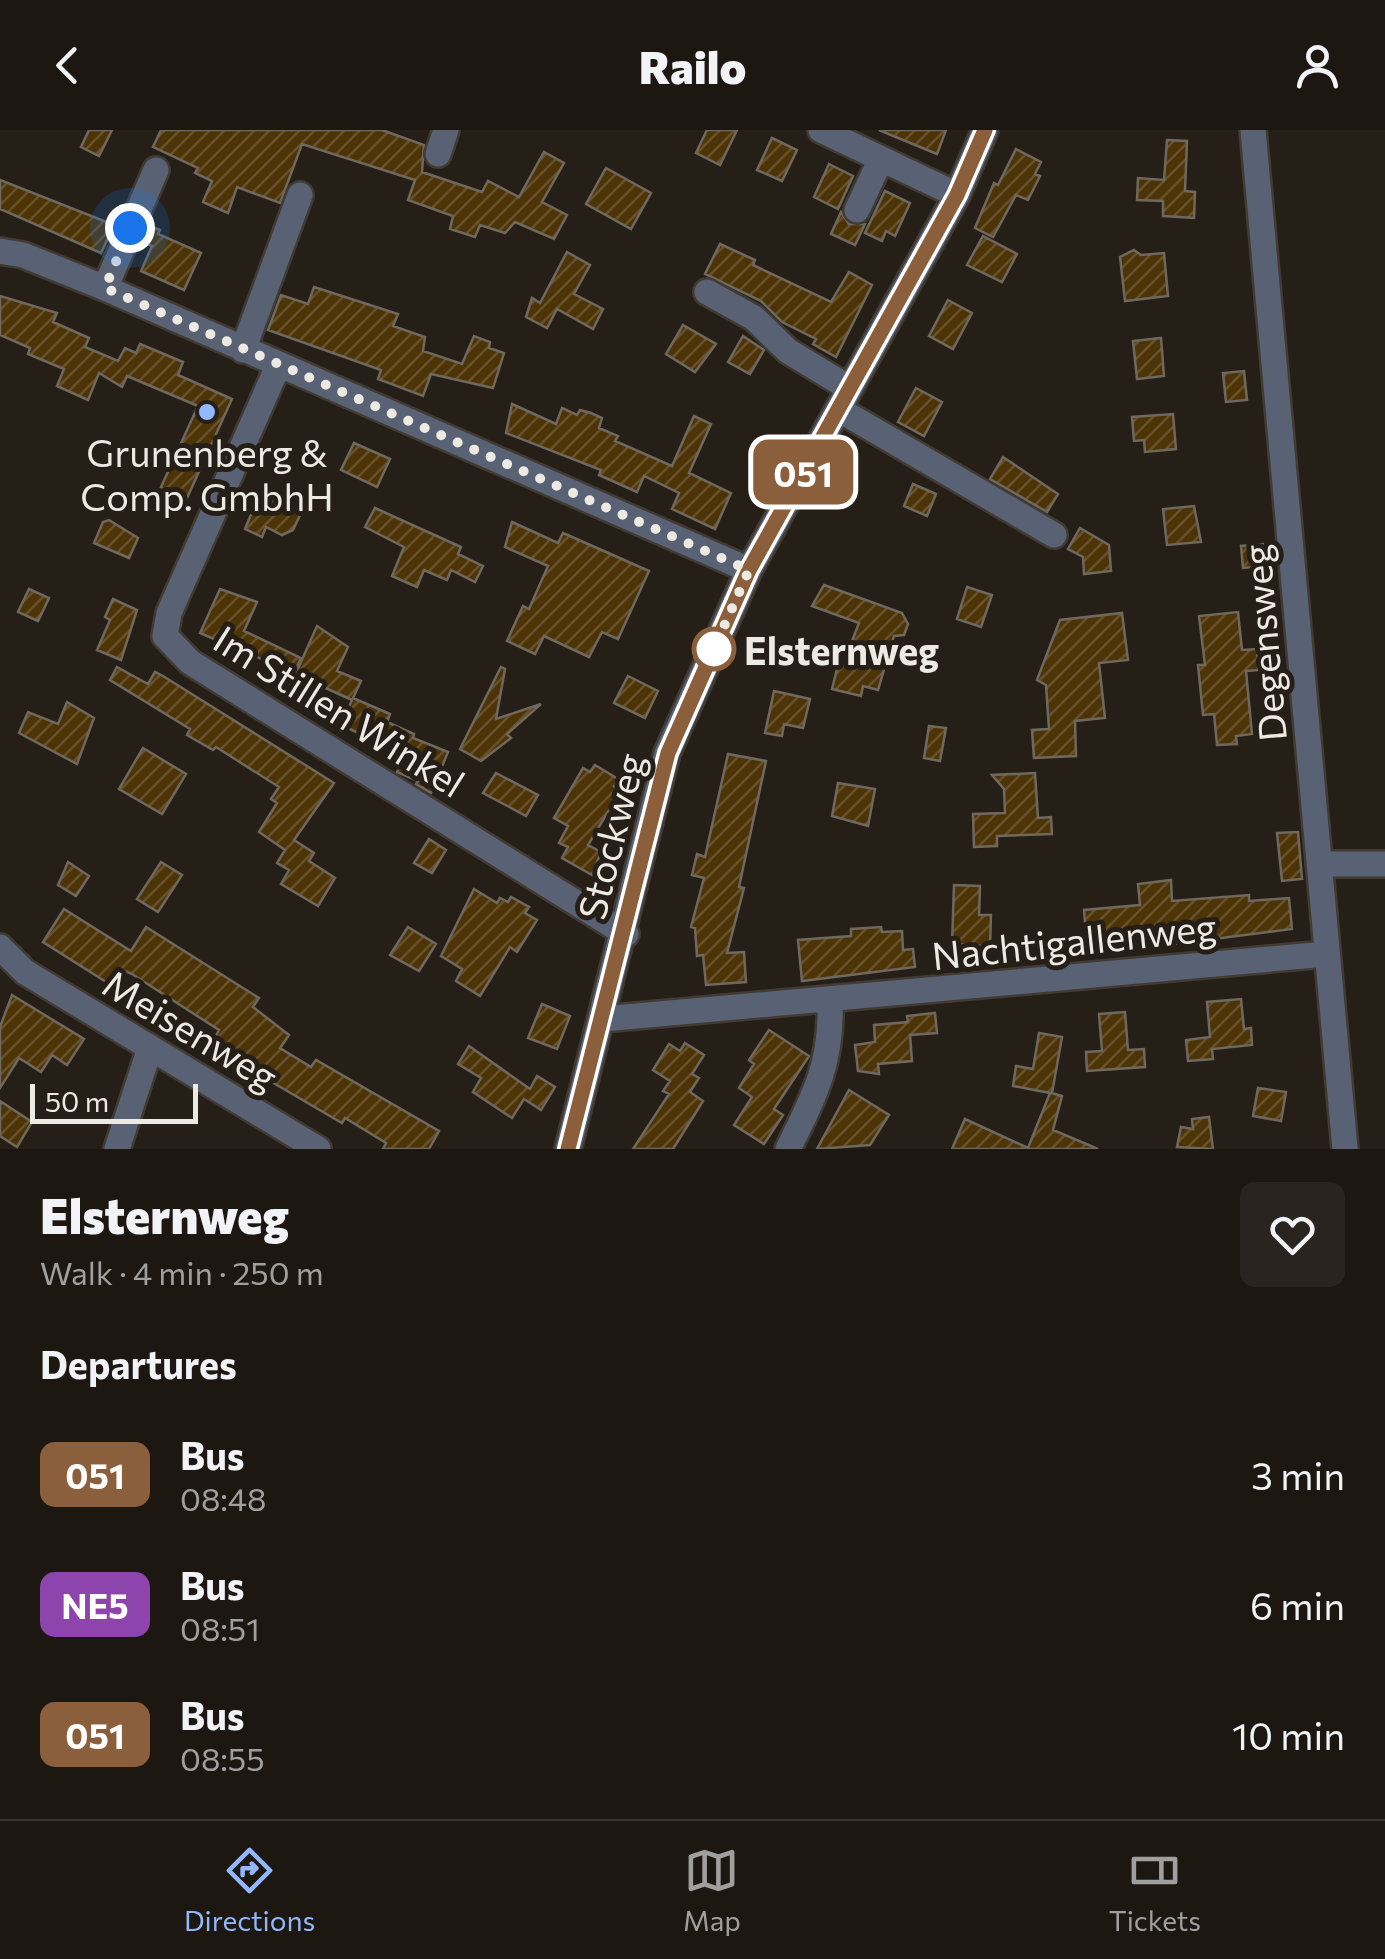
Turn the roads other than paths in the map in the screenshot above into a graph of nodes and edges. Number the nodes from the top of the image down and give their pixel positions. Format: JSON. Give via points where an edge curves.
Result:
{"nodes":[{"id":1,"x":822,"y":130,"type":"edge"},
{"id":2,"x":986,"y":130,"type":"edge"},
{"id":3,"x":1253,"y":130,"type":"edge"},
{"id":4,"x":881,"y":158,"type":"junction"},
{"id":5,"x":156,"y":170,"type":"dead end"},
{"id":6,"x":300,"y":195,"type":"dead end"},
{"id":7,"x":957,"y":195,"type":"junction"},
{"id":8,"x":857,"y":210,"type":"dead end"},
{"id":9,"x":0,"y":251,"type":"edge"},
{"id":10,"x":105,"y":288,"type":"junction"},
{"id":11,"x":708,"y":292,"type":"dead end"},
{"id":12,"x":243,"y":350,"type":"junction"},
{"id":13,"x":278,"y":366,"type":"junction"},
{"id":14,"x":844,"y":398,"type":"junction"},
{"id":15,"x":1054,"y":535,"type":"dead end"},
{"id":16,"x":749,"y":570,"type":"junction"},
{"id":17,"x":1320,"y":864,"type":"junction"},
{"id":18,"x":1385,"y":864,"type":"edge"},
{"id":19,"x":626,"y":934,"type":"junction"},
{"id":20,"x":0,"y":947,"type":"edge"},
{"id":21,"x":1326,"y":954,"type":"junction"},
{"id":22,"x":830,"y":1002,"type":"junction"},
{"id":23,"x":603,"y":1019,"type":"junction"},
{"id":24,"x":150,"y":1048,"type":"junction"},
{"id":25,"x":117,"y":1149,"type":"edge"},
{"id":26,"x":318,"y":1149,"type":"edge"},
{"id":27,"x":568,"y":1149,"type":"edge"},
{"id":28,"x":788,"y":1149,"type":"edge"},
{"id":29,"x":1345,"y":1149,"type":"edge"}],
"edges":[{"from":1,"to":4,"type":"street"},
{"from":2,"to":7,"type":"street","name":"Stockweg"},
{"from":3,"to":17,"type":"street","name":"Degensweg"},
{"from":4,"to":7,"type":"street"},
{"from":4,"to":8,"type":"street"},
{"from":5,"to":10,"type":"street"},
{"from":6,"to":12,"type":"street"},
{"from":7,"to":14,"type":"street","name":"Stockweg"},
{"from":9,"to":10,"type":"street"},
{"from":10,"to":12,"type":"street"},
{"from":11,"to":14,"type":"street","via":[[754,318]]},
{"from":12,"to":13,"type":"street"},
{"from":13,"to":16,"type":"street"},
{"from":13,"to":19,"type":"street","name":"Im Stillen Winkel","via":[[169,613],[165,636],[190,662]]},
{"from":14,"to":15,"type":"street"},
{"from":14,"to":16,"type":"street","name":"Stockweg"},
{"from":16,"to":19,"type":"street","name":"Stockweg","via":[[668,753]]},
{"from":17,"to":18,"type":"street"},
{"from":17,"to":21,"type":"street","name":"Degensweg"},
{"from":19,"to":23,"type":"street","name":"Stockweg"},
{"from":20,"to":24,"type":"street","name":"Meisenweg","via":[[24,972]]},
{"from":21,"to":22,"type":"street","name":"Nachtigallenweg"},
{"from":21,"to":29,"type":"street","name":"Degensweg"},
{"from":22,"to":23,"type":"street","name":"Nachtigallenweg"},
{"from":22,"to":28,"type":"street","via":[[825,1070]]},
{"from":23,"to":27,"type":"street","name":"Stockweg"},
{"from":24,"to":25,"type":"street"},
{"from":24,"to":26,"type":"street","name":"Meisenweg"}]}
